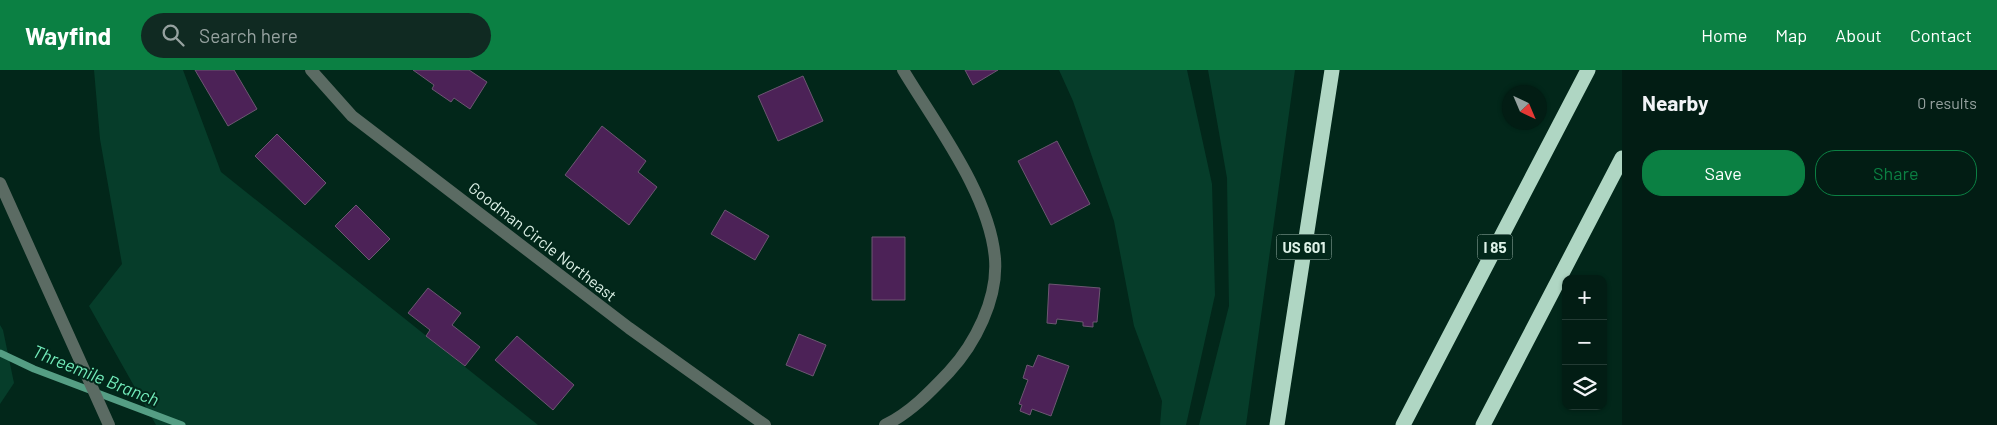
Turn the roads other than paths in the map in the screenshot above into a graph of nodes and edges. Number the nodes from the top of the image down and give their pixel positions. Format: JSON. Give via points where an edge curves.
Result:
{"nodes":[{"id":1,"x":312,"y":70,"type":"edge"},
{"id":2,"x":903,"y":70,"type":"edge"},
{"id":3,"x":1332,"y":70,"type":"edge"},
{"id":4,"x":1588,"y":70,"type":"edge"},
{"id":5,"x":1622,"y":158,"type":"edge"},
{"id":6,"x":0,"y":183,"type":"edge"},
{"id":7,"x":109,"y":425,"type":"edge"},
{"id":8,"x":765,"y":425,"type":"edge"},
{"id":9,"x":885,"y":425,"type":"edge"},
{"id":10,"x":1277,"y":425,"type":"edge"},
{"id":11,"x":1403,"y":425,"type":"edge"},
{"id":12,"x":1483,"y":425,"type":"edge"}],
"edges":[{"from":1,"to":8,"type":"street","name":"Goodman Circle Northeast","via":[[352,116],[629,328]]},
{"from":2,"to":9,"type":"street","via":[[977,196],[990,231],[995,260],[990,300],[980,328],[961,360],[928,394]]},
{"from":3,"to":10,"type":"highway","number":"US 601"},
{"from":4,"to":11,"type":"highway","number":"I 85"},
{"from":5,"to":12,"type":"highway"},
{"from":6,"to":7,"type":"street"}]}
